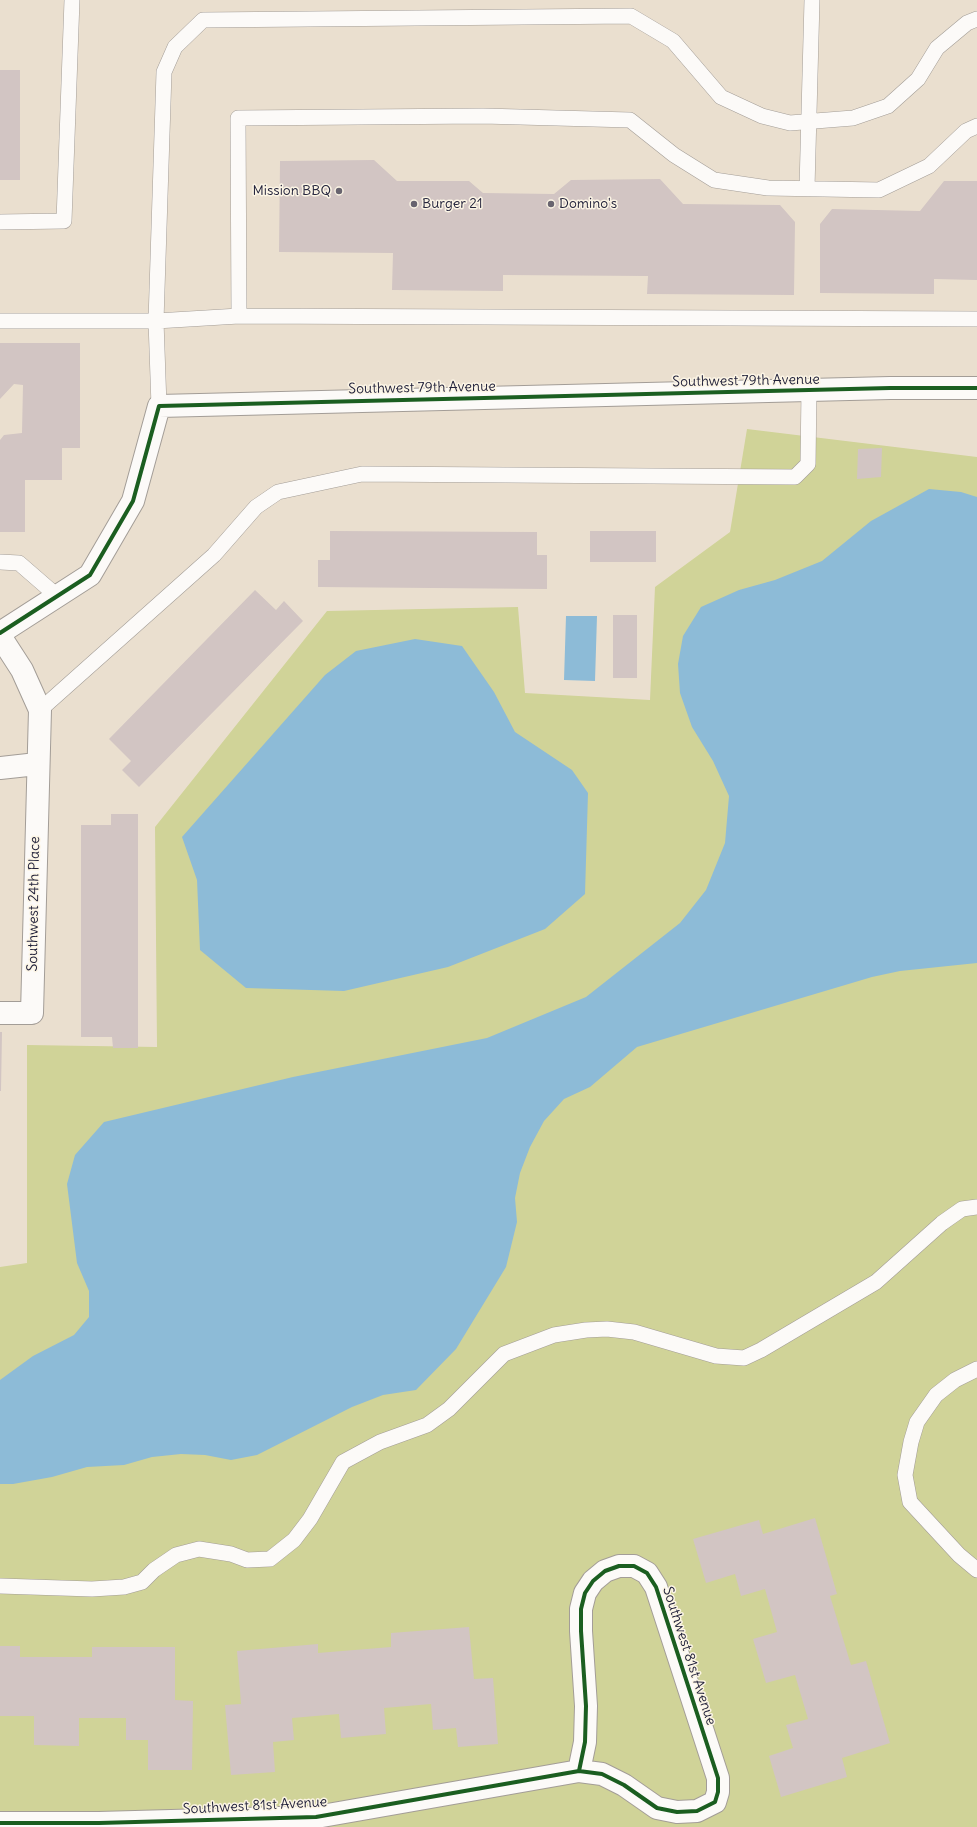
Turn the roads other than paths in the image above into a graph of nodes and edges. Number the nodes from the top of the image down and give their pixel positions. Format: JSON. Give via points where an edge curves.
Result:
{"nodes":[{"id":1,"x":72,"y":0,"type":"edge"},
{"id":2,"x":812,"y":0,"type":"edge"},
{"id":3,"x":977,"y":19,"type":"edge"},
{"id":4,"x":809,"y":122,"type":"junction"},
{"id":5,"x":977,"y":126,"type":"edge"},
{"id":6,"x":807,"y":188,"type":"junction"},
{"id":7,"x":0,"y":222,"type":"edge"},
{"id":8,"x":239,"y":316,"type":"junction"},
{"id":9,"x":977,"y":319,"type":"edge"},
{"id":10,"x":0,"y":321,"type":"edge"},
{"id":11,"x":156,"y":321,"type":"junction"},
{"id":12,"x":977,"y":388,"type":"edge"},
{"id":13,"x":809,"y":390,"type":"junction"},
{"id":14,"x":159,"y":406,"type":"junction"},
{"id":15,"x":0,"y":562,"type":"edge"},
{"id":16,"x":57,"y":596,"type":"junction"},
{"id":17,"x":0,"y":634,"type":"edge"},
{"id":18,"x":40,"y":710,"type":"junction"},
{"id":19,"x":37,"y":764,"type":"junction"},
{"id":20,"x":0,"y":768,"type":"edge"},
{"id":21,"x":0,"y":1012,"type":"edge"},
{"id":22,"x":977,"y":1207,"type":"edge"},
{"id":23,"x":977,"y":1369,"type":"edge"},
{"id":24,"x":977,"y":1570,"type":"edge"},
{"id":25,"x":0,"y":1586,"type":"edge"},
{"id":26,"x":578,"y":1771,"type":"junction"},
{"id":27,"x":316,"y":1822,"type":"edge"},
{"id":28,"x":0,"y":1823,"type":"edge"},
{"id":29,"x":25,"y":1825,"type":"edge"},
{"id":30,"x":99,"y":1825,"type":"edge"}],
"edges":[{"from":1,"to":7,"type":"lane","via":[[64,221]]},
{"from":2,"to":4,"type":"lane"},
{"from":3,"to":4,"type":"lane","via":[[967,22],[937,48],[918,78],[888,106],[853,118]]},
{"from":4,"to":6,"type":"lane"},
{"from":4,"to":11,"type":"lane","via":[[790,123],[762,116],[721,97],[674,41],[631,16],[203,20],[175,47],[164,72]]},
{"from":5,"to":6,"type":"lane","via":[[966,131],[929,166],[879,190]]},
{"from":6,"to":8,"type":"lane","via":[[768,188],[714,180],[674,155],[630,120],[475,116],[238,118]]},
{"from":8,"to":9,"type":"lane"},
{"from":8,"to":11,"type":"lane"},
{"from":10,"to":11,"type":"lane"},
{"from":11,"to":14,"type":"lane"},
{"from":12,"to":13,"type":"street","name":"Southwest 79th Avenue"},
{"from":13,"to":14,"type":"street","name":"Southwest 79th Avenue"},
{"from":13,"to":18,"type":"lane","via":[[808,464],[795,477],[362,474],[278,492],[256,507],[214,555]]},
{"from":14,"to":16,"type":"street","via":[[133,501],[90,575]]},
{"from":15,"to":16,"type":"lane","via":[[19,563]]},
{"from":16,"to":17,"type":"street"},
{"from":17,"to":18,"type":"street","name":"Southwest 24th Place","via":[[22,670]]},
{"from":18,"to":19,"type":"street","name":"Southwest 24th Place"},
{"from":19,"to":20,"type":"street"},
{"from":19,"to":21,"type":"street","name":"Southwest 24th Place","via":[[32,1013]]},
{"from":22,"to":25,"type":"lane","via":[[962,1209],[942,1223],[876,1282],[744,1358],[716,1356],[634,1332],[607,1329],[554,1335],[504,1354],[449,1409],[427,1425],[380,1442],[343,1462],[310,1519],[294,1540],[270,1559],[247,1560],[231,1554],[199,1549],[176,1555],[142,1582],[124,1587],[92,1589]]},
{"from":23,"to":24,"type":"lane","via":[[955,1380],[936,1395],[924,1411],[915,1429],[904,1475],[910,1502],[959,1555]]},
{"from":26,"to":26,"type":"street","name":"Southwest 81st Avenue","via":[[602,1774],[624,1785],[657,1808],[677,1812],[697,1811],[715,1802],[718,1792],[718,1778],[656,1587],[647,1574],[634,1566],[619,1566],[605,1571],[593,1581],[585,1593],[581,1616],[585,1742]]},
{"from":26,"to":27,"type":"street","name":"Southwest 81st Avenue"},
{"from":27,"to":30,"type":"street","name":"Southwest 81st Avenue"},
{"from":28,"to":29,"type":"street","name":"Southwest 81st Avenue"},
{"from":29,"to":30,"type":"street","name":"Southwest 81st Avenue"}]}
